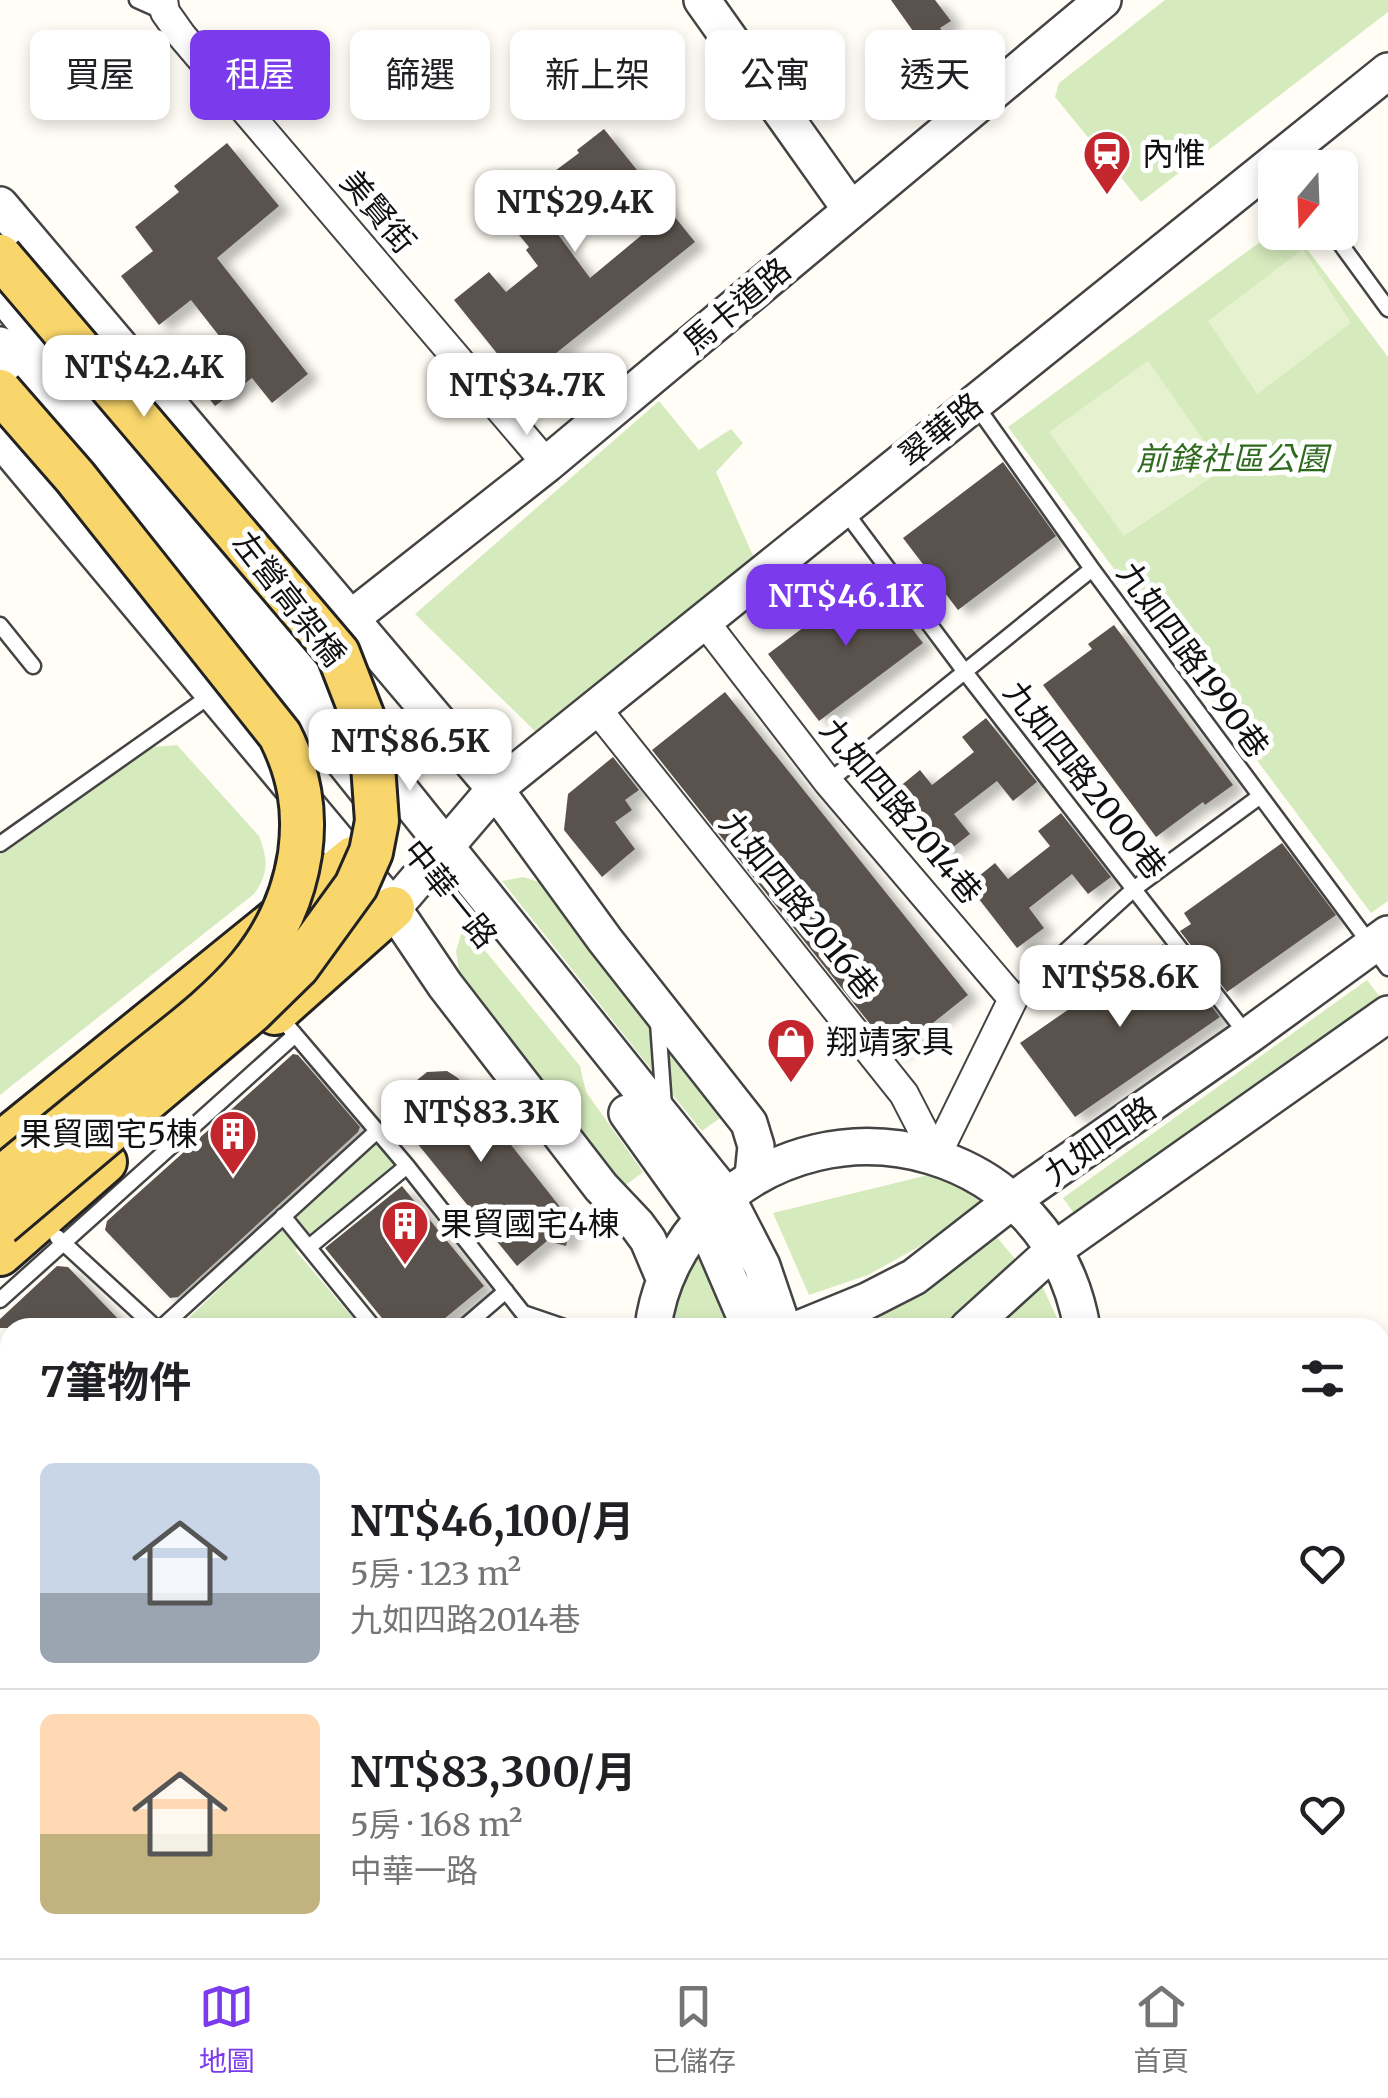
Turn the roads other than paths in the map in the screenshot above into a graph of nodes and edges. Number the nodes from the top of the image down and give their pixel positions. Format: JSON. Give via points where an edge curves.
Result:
{"nodes":[{"id":1,"x":137,"y":0,"type":"edge"},
{"id":2,"x":702,"y":0,"type":"edge"},
{"id":3,"x":1103,"y":0,"type":"edge"},
{"id":4,"x":164,"y":6,"type":"edge"},
{"id":5,"x":1388,"y":70,"type":"edge"},
{"id":6,"x":1296,"y":150,"type":"edge"},
{"id":7,"x":1258,"y":181,"type":"edge"},
{"id":8,"x":0,"y":206,"type":"edge"},
{"id":9,"x":851,"y":210,"type":"junction"},
{"id":10,"x":1345,"y":250,"type":"edge"},
{"id":11,"x":0,"y":256,"type":"edge"},
{"id":12,"x":0,"y":291,"type":"edge"},
{"id":13,"x":1388,"y":309,"type":"edge"},
{"id":14,"x":0,"y":346,"type":"edge"},
{"id":15,"x":0,"y":391,"type":"edge"},
{"id":16,"x":974,"y":404,"type":"junction"},
{"id":17,"x":9,"y":454,"type":"edge"},
{"id":18,"x":546,"y":464,"type":"junction"},
{"id":19,"x":843,"y":509,"type":"junction"},
{"id":20,"x":1092,"y":569,"type":"junction"},
{"id":21,"x":349,"y":618,"type":"junction"},
{"id":22,"x":704,"y":621,"type":"junction"},
{"id":23,"x":0,"y":626,"type":"edge"},
{"id":24,"x":32,"y":666,"type":"dead end"},
{"id":25,"x":288,"y":671,"type":"junction"},
{"id":26,"x":964,"y":672,"type":"junction"},
{"id":27,"x":214,"y":693,"type":"junction"},
{"id":28,"x":596,"y":708,"type":"junction"},
{"id":29,"x":828,"y":782,"type":"junction"},
{"id":30,"x":495,"y":789,"type":"junction"},
{"id":31,"x":1259,"y":797,"type":"junction"},
{"id":32,"x":0,"y":844,"type":"edge"},
{"id":33,"x":425,"y":844,"type":"junction"},
{"id":34,"x":353,"y":858,"type":"junction"},
{"id":35,"x":1135,"y":888,"type":"junction"},
{"id":36,"x":393,"y":908,"type":"junction"},
{"id":37,"x":1383,"y":949,"type":"edge"},
{"id":38,"x":1013,"y":999,"type":"junction"},
{"id":39,"x":657,"y":1008,"type":"junction"},
{"id":40,"x":1388,"y":1014,"type":"edge"},
{"id":41,"x":286,"y":1023,"type":"junction"},
{"id":42,"x":1248,"y":1036,"type":"junction"},
{"id":43,"x":665,"y":1122,"type":"junction"},
{"id":44,"x":378,"y":1131,"type":"junction"},
{"id":45,"x":0,"y":1144,"type":"edge"},
{"id":46,"x":936,"y":1156,"type":"junction"},
{"id":47,"x":407,"y":1166,"type":"junction"},
{"id":48,"x":0,"y":1178,"type":"edge"},
{"id":49,"x":728,"y":1197,"type":"junction"},
{"id":50,"x":1013,"y":1200,"type":"junction"},
{"id":51,"x":283,"y":1216,"type":"junction"},
{"id":52,"x":34,"y":1229,"type":"edge"},
{"id":53,"x":309,"y":1247,"type":"junction"},
{"id":54,"x":1054,"y":1250,"type":"junction"},
{"id":55,"x":0,"y":1254,"type":"edge"},
{"id":56,"x":665,"y":1280,"type":"junction"},
{"id":57,"x":506,"y":1291,"type":"junction"},
{"id":58,"x":0,"y":1300,"type":"edge"},
{"id":59,"x":146,"y":1318,"type":"edge"},
{"id":60,"x":170,"y":1318,"type":"edge"},
{"id":61,"x":366,"y":1318,"type":"edge"},
{"id":62,"x":475,"y":1318,"type":"edge"},
{"id":63,"x":538,"y":1318,"type":"edge"},
{"id":64,"x":655,"y":1318,"type":"edge"},
{"id":65,"x":748,"y":1318,"type":"edge"},
{"id":66,"x":780,"y":1318,"type":"edge"},
{"id":67,"x":825,"y":1318,"type":"edge"},
{"id":68,"x":979,"y":1318,"type":"edge"},
{"id":69,"x":1080,"y":1318,"type":"edge"}],
"edges":[{"from":1,"to":4,"type":"lane"},
{"from":2,"to":9,"type":"street"},
{"from":3,"to":9,"type":"street","name":"馬卡道路"},
{"from":4,"to":18,"type":"street","name":"美賢街"},
{"from":5,"to":6,"type":"street","name":"翠華路"},
{"from":7,"to":16,"type":"street","name":"翠華路"},
{"from":8,"to":21,"type":"street","name":"中華一路"},
{"from":9,"to":18,"type":"street","name":"馬卡道路"},
{"from":10,"to":13,"type":"lane"},
{"from":11,"to":52,"type":"main road","name":"左營高架橋","bridge":true,"via":[[338,653],[370,738],[378,821],[356,886],[298,966]]},
{"from":12,"to":25,"type":"street","name":"中華一路"},
{"from":14,"to":25,"type":"street","name":"中華一路"},
{"from":15,"to":48,"type":"main road","bridge":true,"via":[[280,735],[302,802],[291,898],[263,950],[211,1007]]},
{"from":16,"to":19,"type":"street","name":"翠華路"},
{"from":16,"to":20,"type":"lane","name":"九如四路1990巷"},
{"from":17,"to":27,"type":"street","name":"中華一路"},
{"from":18,"to":21,"type":"street","name":"馬卡道路"},
{"from":19,"to":22,"type":"street","name":"翠華路"},
{"from":19,"to":26,"type":"lane","name":"九如四路2000巷"},
{"from":20,"to":26,"type":"lane"},
{"from":20,"to":31,"type":"lane","name":"九如四路1990巷"},
{"from":21,"to":25,"type":"street","name":"馬卡道路"},
{"from":21,"to":30,"type":"street","name":"中華一路"},
{"from":22,"to":28,"type":"street","name":"翠華路"},
{"from":22,"to":29,"type":"street","name":"九如四路2014巷"},
{"from":23,"to":24,"type":"lane"},
{"from":25,"to":27,"type":"street","name":"馬卡道路"},
{"from":25,"to":33,"type":"street","name":"中華一路"},
{"from":26,"to":29,"type":"lane"},
{"from":26,"to":35,"type":"lane","name":"九如四路2000巷"},
{"from":27,"to":32,"type":"lane"},
{"from":27,"to":34,"type":"street","name":"中華一路"},
{"from":28,"to":30,"type":"street","name":"翠華路"},
{"from":28,"to":46,"type":"street","name":"九如四路2016巷","via":[[904,1094]]},
{"from":29,"to":38,"type":"street","name":"九如四路2014巷"},
{"from":30,"to":33,"type":"street","name":"翠華路"},
{"from":30,"to":39,"type":"street","name":"中華一路"},
{"from":31,"to":35,"type":"lane"},
{"from":31,"to":37,"type":"lane","name":"九如四路1990巷"},
{"from":33,"to":34,"type":"street","name":"翠華路"},
{"from":33,"to":36,"type":"street","name":"翠華路"},
{"from":33,"to":43,"type":"street","name":"中華一路"},
{"from":33,"to":49,"type":"street","name":"中華一路","via":[[648,1140]]},
{"from":34,"to":36,"type":"street","name":"中華一路"},
{"from":34,"to":45,"type":"main road"},
{"from":35,"to":38,"type":"lane"},
{"from":35,"to":42,"type":"lane","name":"九如四路2000巷"},
{"from":36,"to":41,"type":"main road"},
{"from":36,"to":56,"type":"street","name":"中華一路","via":[[469,1016],[648,1240]]},
{"from":37,"to":42,"type":"street","name":"九如四路"},
{"from":38,"to":46,"type":"street"},
{"from":39,"to":43,"type":"lane"},
{"from":39,"to":49,"type":"street","name":"中華一路","via":[[748,1123],[756,1146]]},
{"from":40,"to":54,"type":"street","name":"九如四路"},
{"from":41,"to":44,"type":"lane"},
{"from":41,"to":52,"type":"main road"},
{"from":42,"to":50,"type":"street","name":"九如四路"},
{"from":43,"to":49,"type":"street","name":"中華一路"},
{"from":44,"to":47,"type":"lane"},
{"from":44,"to":51,"type":"lane"},
{"from":46,"to":49,"type":"street","via":[[899,1147],[824,1149],[787,1160]]},
{"from":46,"to":50,"type":"street"},
{"from":47,"to":53,"type":"lane"},
{"from":47,"to":57,"type":"lane"},
{"from":49,"to":56,"type":"street","via":[[675,1258]]},
{"from":49,"to":65,"type":"street","name":"中華一路"},
{"from":49,"to":66,"type":"street","name":"中華一路"},
{"from":50,"to":54,"type":"street"},
{"from":50,"to":67,"type":"street","name":"九如四路","via":[[914,1276]]},
{"from":51,"to":53,"type":"lane"},
{"from":51,"to":60,"type":"lane"},
{"from":52,"to":55,"type":"main road"},
{"from":52,"to":58,"type":"lane"},
{"from":52,"to":59,"type":"lane"},
{"from":53,"to":61,"type":"lane"},
{"from":54,"to":68,"type":"street","name":"九如四路"},
{"from":54,"to":69,"type":"street"},
{"from":56,"to":64,"type":"street"},
{"from":57,"to":62,"type":"lane"},
{"from":57,"to":63,"type":"lane","via":[[523,1313]]}]}
